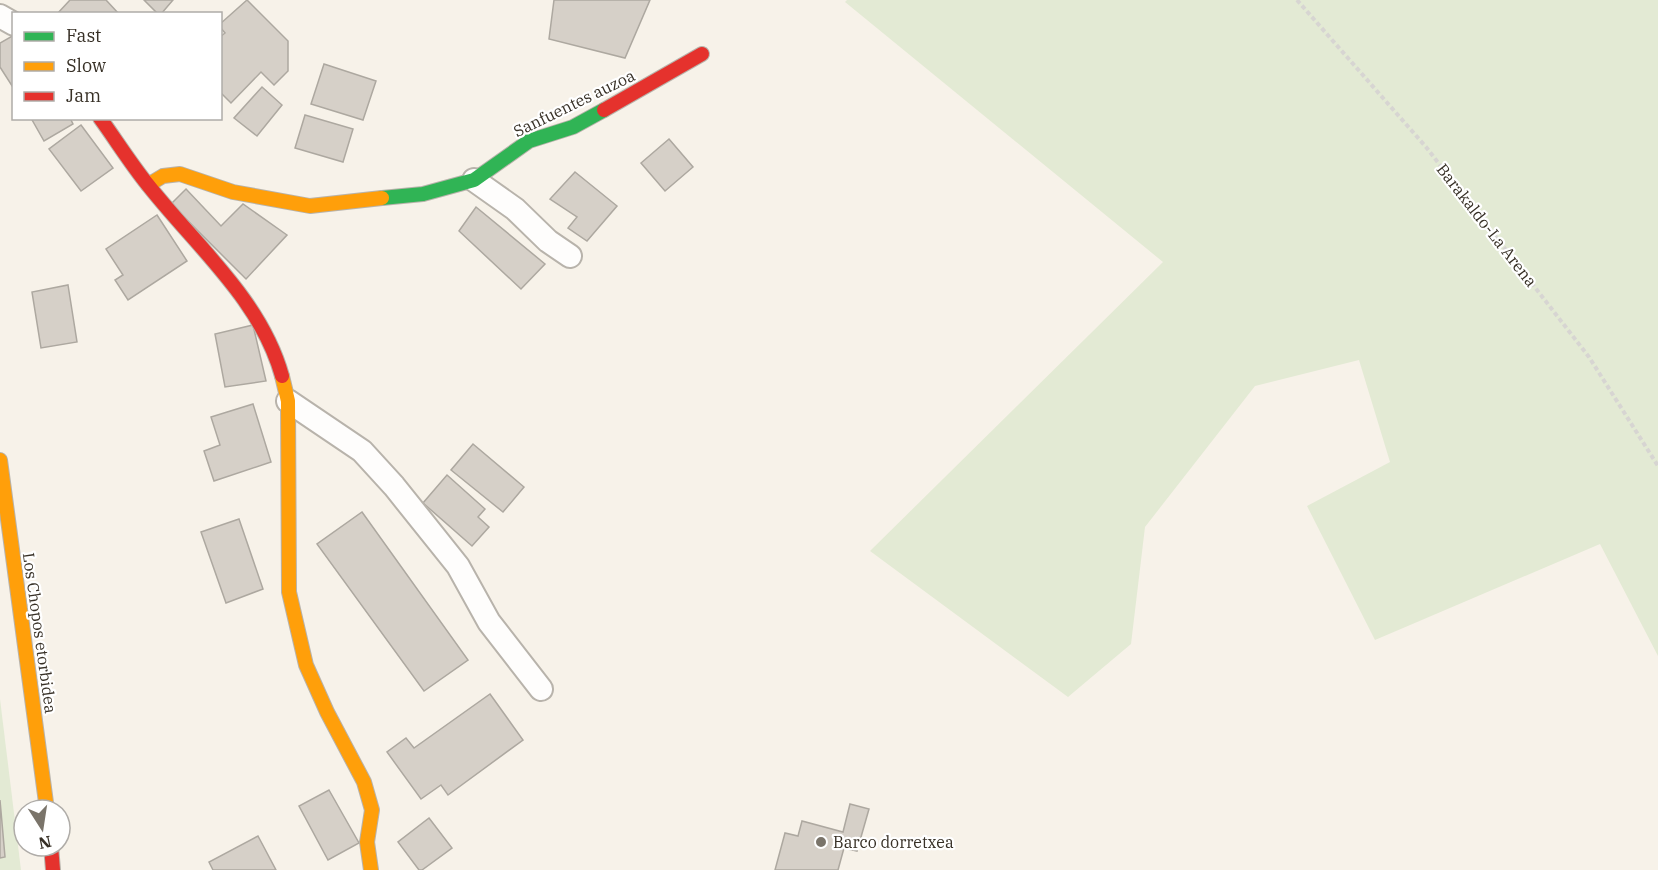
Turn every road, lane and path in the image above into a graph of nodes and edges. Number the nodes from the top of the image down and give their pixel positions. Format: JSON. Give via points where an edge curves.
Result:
{"nodes":[{"id":1,"x":1297,"y":0,"type":"edge"},
{"id":2,"x":702,"y":54,"type":"dead end"},
{"id":3,"x":101,"y":120,"type":"edge"},
{"id":4,"x":474,"y":180,"type":"junction"},
{"id":5,"x":148,"y":185,"type":"junction"},
{"id":6,"x":570,"y":256,"type":"dead end"},
{"id":7,"x":288,"y":401,"type":"junction"},
{"id":8,"x":0,"y":459,"type":"edge"},
{"id":9,"x":1658,"y":466,"type":"edge"},
{"id":10,"x":542,"y":689,"type":"dead end"},
{"id":11,"x":45,"y":798,"type":"edge"},
{"id":12,"x":371,"y":870,"type":"edge"}],
"edges":[{"from":1,"to":9,"type":"path","name":"Barakaldo-La Arena","via":[[1448,174],[1589,357]]},
{"from":2,"to":4,"type":"street","name":"Sanfuentes auzoa","via":[[573,127],[529,141]]},
{"from":3,"to":5,"type":"street"},
{"from":4,"to":5,"type":"street","name":"Sanfuentes auzoa","via":[[423,194],[310,206],[233,192],[180,174],[163,176]]},
{"from":4,"to":6,"type":"street"},
{"from":5,"to":7,"type":"street","via":[[248,304],[278,363]]},
{"from":7,"to":10,"type":"street","via":[[362,452],[394,486],[458,566],[489,622]]},
{"from":7,"to":12,"type":"street","via":[[289,592],[306,665],[364,782],[372,810],[367,842]]},
{"from":8,"to":11,"type":"street","name":"Los Chopos etorbidea"}]}
